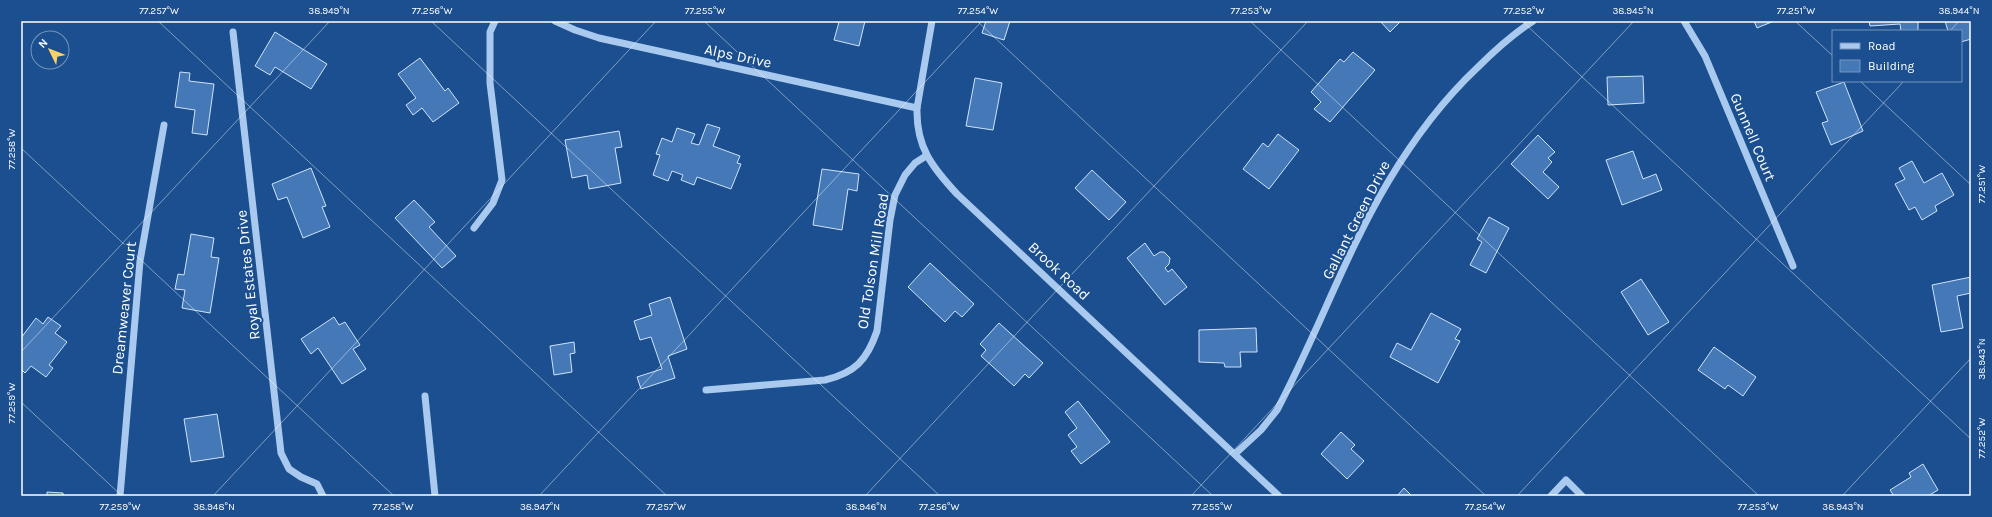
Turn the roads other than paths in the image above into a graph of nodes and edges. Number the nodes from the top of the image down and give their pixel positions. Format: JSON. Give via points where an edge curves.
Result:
{"nodes":[{"id":1,"x":495,"y":21,"type":"edge"},
{"id":2,"x":556,"y":21,"type":"edge"},
{"id":3,"x":932,"y":21,"type":"edge"},
{"id":4,"x":1533,"y":21,"type":"edge"},
{"id":5,"x":1684,"y":21,"type":"edge"},
{"id":6,"x":233,"y":32,"type":"dead end"},
{"id":7,"x":916,"y":108,"type":"junction"},
{"id":8,"x":164,"y":125,"type":"dead end"},
{"id":9,"x":926,"y":156,"type":"junction"},
{"id":10,"x":474,"y":228,"type":"dead end"},
{"id":11,"x":1793,"y":266,"type":"dead end"},
{"id":12,"x":706,"y":390,"type":"dead end"},
{"id":13,"x":425,"y":396,"type":"dead end"},
{"id":14,"x":1235,"y":454,"type":"junction"},
{"id":15,"x":120,"y":496,"type":"edge"},
{"id":16,"x":323,"y":496,"type":"edge"},
{"id":17,"x":435,"y":496,"type":"edge"},
{"id":18,"x":1279,"y":496,"type":"edge"},
{"id":19,"x":1551,"y":496,"type":"edge"},
{"id":20,"x":1582,"y":496,"type":"edge"}],
"edges":[{"from":1,"to":10,"type":"street","via":[[490,32],[490,83],[502,180],[493,203]]},
{"from":2,"to":7,"type":"street","name":"Alps Drive","via":[[599,38]]},
{"from":3,"to":7,"type":"street","name":"Brook Road"},
{"from":4,"to":14,"type":"street","name":"Gallant Green Drive","via":[[1490,55],[1462,82],[1410,146],[1362,231],[1276,410],[1261,430]]},
{"from":5,"to":11,"type":"street","name":"Gunnell Court","via":[[1705,56]]},
{"from":6,"to":16,"type":"street","name":"Royal Estates Drive","via":[[281,453],[288,469],[317,484]]},
{"from":7,"to":9,"type":"street","name":"Brook Road","via":[[920,138]]},
{"from":8,"to":15,"type":"street","name":"Dreamweaver Court","via":[[140,261]]},
{"from":9,"to":12,"type":"street","name":"Old Tolson Mill Road","via":[[905,175],[895,195],[877,331],[872,346],[863,360],[851,371],[825,380]]},
{"from":9,"to":14,"type":"street","name":"Brook Road","via":[[936,171],[958,194]]},
{"from":13,"to":17,"type":"street"},
{"from":14,"to":18,"type":"street","name":"Brook Road"},
{"from":19,"to":20,"type":"street","via":[[1566,480]]}]}
